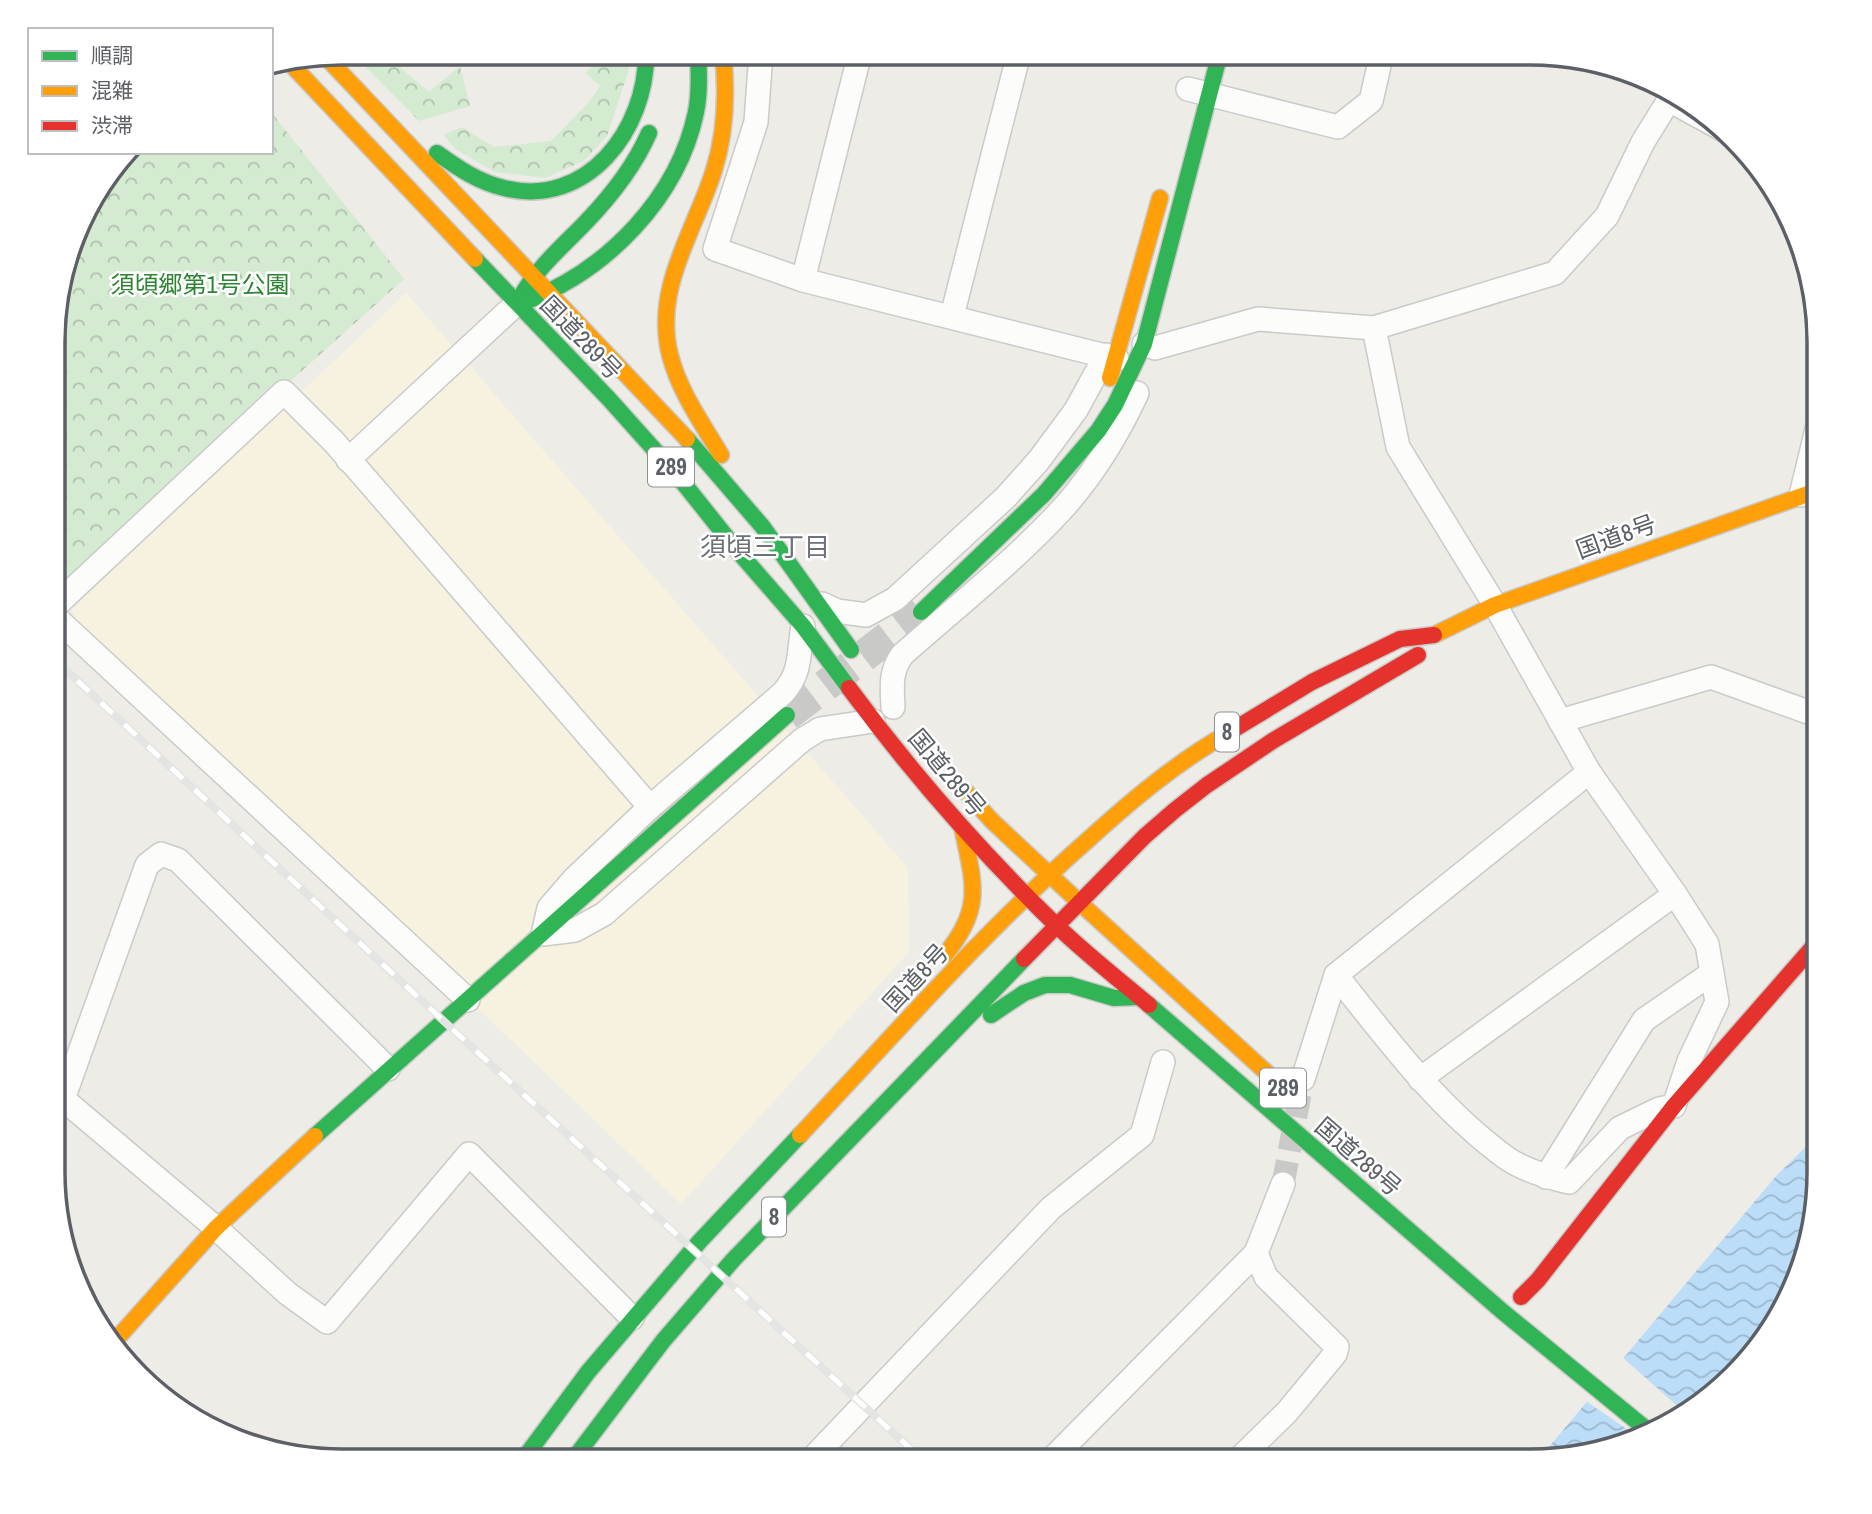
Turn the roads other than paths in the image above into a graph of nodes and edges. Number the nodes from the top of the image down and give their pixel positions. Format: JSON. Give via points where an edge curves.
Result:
{"nodes":[{"id":1,"x":333,"y":65,"type":"edge"},
{"id":2,"x":335,"y":65,"type":"edge"},
{"id":3,"x":645,"y":65,"type":"edge"},
{"id":4,"x":660,"y":65,"type":"edge"},
{"id":5,"x":698,"y":65,"type":"edge"},
{"id":6,"x":724,"y":65,"type":"edge"},
{"id":7,"x":760,"y":65,"type":"edge"},
{"id":8,"x":857,"y":65,"type":"edge"},
{"id":9,"x":1016,"y":65,"type":"edge"},
{"id":10,"x":1211,"y":65,"type":"edge"},
{"id":11,"x":1379,"y":65,"type":"edge"},
{"id":12,"x":296,"y":69,"type":"edge"},
{"id":13,"x":660,"y":82,"type":"dead end"},
{"id":14,"x":1193,"y":91,"type":"junction"},
{"id":15,"x":1668,"y":101,"type":"edge"},
{"id":16,"x":654,"y":115,"type":"dead end"},
{"id":17,"x":1163,"y":183,"type":"dead end"},
{"id":18,"x":532,"y":275,"type":"junction"},
{"id":19,"x":803,"y":280,"type":"junction"},
{"id":20,"x":550,"y":295,"type":"junction"},
{"id":21,"x":516,"y":304,"type":"junction"},
{"id":22,"x":952,"y":316,"type":"junction"},
{"id":23,"x":1374,"y":328,"type":"junction"},
{"id":24,"x":1150,"y":346,"type":"junction"},
{"id":25,"x":1111,"y":357,"type":"junction"},
{"id":26,"x":348,"y":460,"type":"junction"},
{"id":27,"x":1044,"y":494,"type":"junction"},
{"id":28,"x":1807,"y":494,"type":"edge"},
{"id":29,"x":762,"y":526,"type":"junction"},
{"id":30,"x":65,"y":597,"type":"edge"},
{"id":31,"x":819,"y":603,"type":"junction"},
{"id":32,"x":1495,"y":605,"type":"junction"},
{"id":33,"x":921,"y":612,"type":"tunnel mouth"},
{"id":34,"x":65,"y":626,"type":"edge"},
{"id":35,"x":803,"y":626,"type":"junction"},
{"id":36,"x":1432,"y":636,"type":"junction"},
{"id":37,"x":862,"y":665,"type":"dead end"},
{"id":38,"x":877,"y":686,"type":"dead end"},
{"id":39,"x":897,"y":712,"type":"joint"},
{"id":40,"x":1807,"y":712,"type":"edge"},
{"id":41,"x":787,"y":715,"type":"tunnel mouth"},
{"id":42,"x":873,"y":721,"type":"junction"},
{"id":43,"x":1560,"y":721,"type":"junction"},
{"id":44,"x":1589,"y":772,"type":"junction"},
{"id":45,"x":955,"y":779,"type":"dead end"},
{"id":46,"x":650,"y":807,"type":"junction"},
{"id":47,"x":962,"y":827,"type":"junction"},
{"id":48,"x":1049,"y":874,"type":"junction"},
{"id":49,"x":1675,"y":894,"type":"junction"},
{"id":50,"x":1027,"y":896,"type":"junction"},
{"id":51,"x":1080,"y":903,"type":"junction"},
{"id":52,"x":1057,"y":926,"type":"junction"},
{"id":53,"x":543,"y":934,"type":"junction"},
{"id":54,"x":1807,"y":954,"type":"edge"},
{"id":55,"x":935,"y":966,"type":"dead end"},
{"id":56,"x":1712,"y":973,"type":"junction"},
{"id":57,"x":1336,"y":975,"type":"junction"},
{"id":58,"x":1138,"y":997,"type":"junction"},
{"id":59,"x":468,"y":1000,"type":"junction"},
{"id":60,"x":901,"y":1001,"type":"dead end"},
{"id":61,"x":969,"y":1016,"type":"junction"},
{"id":62,"x":884,"y":1046,"type":"junction"},
{"id":63,"x":1163,"y":1062,"type":"dead end"},
{"id":64,"x":388,"y":1069,"type":"junction"},
{"id":65,"x":1420,"y":1079,"type":"junction"},
{"id":66,"x":1300,"y":1090,"type":"joint"},
{"id":67,"x":65,"y":1094,"type":"edge"},
{"id":68,"x":65,"y":1102,"type":"edge"},
{"id":69,"x":1674,"y":1106,"type":"junction"},
{"id":70,"x":1546,"y":1177,"type":"junction"},
{"id":71,"x":1283,"y":1184,"type":"tunnel mouth"},
{"id":72,"x":216,"y":1228,"type":"junction"},
{"id":73,"x":1256,"y":1254,"type":"junction"},
{"id":74,"x":1521,"y":1297,"type":"dead end"},
{"id":75,"x":632,"y":1318,"type":"junction"},
{"id":76,"x":119,"y":1337,"type":"edge"},
{"id":77,"x":1642,"y":1426,"type":"edge"},
{"id":78,"x":531,"y":1449,"type":"edge"},
{"id":79,"x":581,"y":1449,"type":"edge"},
{"id":80,"x":821,"y":1449,"type":"edge"},
{"id":81,"x":1062,"y":1449,"type":"edge"},
{"id":82,"x":1249,"y":1449,"type":"edge"}],
"edges":[{"from":1,"to":18,"type":"main road","name":"国道289号","number":"289"},
{"from":2,"to":3,"type":"main road","via":[[460,171],[496,186],[533,191],[583,177],[606,159],[636,114]]},
{"from":4,"to":13,"type":"main road"},
{"from":5,"to":20,"type":"main road","via":[[695,113],[667,181],[623,240]]},
{"from":6,"to":29,"type":"main road","via":[[723,137],[670,284],[666,332],[681,381]]},
{"from":7,"to":19,"type":"street","via":[[756,122],[715,249]]},
{"from":8,"to":19,"type":"street"},
{"from":9,"to":22,"type":"street"},
{"from":10,"to":14,"type":"main road"},
{"from":11,"to":14,"type":"street","via":[[1371,101],[1338,127]]},
{"from":12,"to":21,"type":"main road","name":"国道289号","number":"289"},
{"from":14,"to":24,"type":"main road"},
{"from":15,"to":23,"type":"street","via":[[1607,216],[1555,273]]},
{"from":16,"to":18,"type":"main road","via":[[640,157],[618,186]]},
{"from":17,"to":25,"type":"main road"},
{"from":18,"to":20,"type":"main road","name":"国道289号","number":"289"},
{"from":18,"to":21,"type":"main road"},
{"from":19,"to":22,"type":"street"},
{"from":20,"to":21,"type":"main road"},
{"from":20,"to":29,"type":"main road","name":"国道289号","number":"289","via":[[634,380]]},
{"from":21,"to":26,"type":"street"},
{"from":21,"to":35,"type":"main road","name":"国道289号","number":"289","via":[[677,475]]},
{"from":22,"to":25,"type":"street"},
{"from":23,"to":24,"type":"street","via":[[1258,319]]},
{"from":23,"to":32,"type":"street","via":[[1398,447]]},
{"from":24,"to":27,"type":"main road","via":[[1098,431]]},
{"from":24,"to":39,"type":"street","via":[[1119,431],[1094,469],[1033,537],[902,655],[892,676]]},
{"from":25,"to":27,"type":"main road","via":[[1106,388]]},
{"from":25,"to":31,"type":"street","via":[[1040,460],[895,599],[866,615]]},
{"from":26,"to":30,"type":"street","via":[[284,392]]},
{"from":26,"to":46,"type":"street"},
{"from":27,"to":33,"type":"main road"},
{"from":28,"to":32,"type":"main road","name":"国道8号","number":"8"},
{"from":29,"to":31,"type":"main road","name":"国道289号","number":"289"},
{"from":31,"to":37,"type":"main road","name":"国道289号","number":"289"},
{"from":32,"to":36,"type":"main road","name":"国道8号","number":"8"},
{"from":32,"to":43,"type":"street"},
{"from":34,"to":59,"type":"street"},
{"from":35,"to":42,"type":"main road","name":"国道289号","number":"289"},
{"from":35,"to":46,"type":"street","via":[[794,681]]},
{"from":36,"to":48,"type":"main road","name":"国道8号","number":"8","via":[[1401,639],[1311,682],[1214,739],[1118,813]]},
{"from":36,"to":51,"type":"main road","name":"国道8号","number":"8","via":[[1414,659],[1294,728],[1188,799]]},
{"from":38,"to":39,"type":"main road","name":"国道289号"},
{"from":40,"to":43,"type":"street","via":[[1711,677]]},
{"from":41,"to":53,"type":"main road"},
{"from":42,"to":47,"type":"main road","name":"国道289号","number":"289"},
{"from":42,"to":53,"type":"street","via":[[820,729],[802,740],[604,914],[575,930]]},
{"from":43,"to":44,"type":"street"},
{"from":44,"to":49,"type":"street"},
{"from":44,"to":57,"type":"street"},
{"from":45,"to":48,"type":"main road","name":"国道289号","number":"289"},
{"from":46,"to":53,"type":"street","via":[[549,908]]},
{"from":47,"to":50,"type":"main road","name":"国道289号","number":"289"},
{"from":47,"to":55,"type":"main road","via":[[973,882],[971,916],[960,939]]},
{"from":48,"to":50,"type":"main road","name":"国道8号","number":"8"},
{"from":48,"to":51,"type":"main road","name":"国道289号","number":"289"},
{"from":49,"to":56,"type":"street","via":[[1707,944]]},
{"from":49,"to":65,"type":"street"},
{"from":50,"to":52,"type":"main road","name":"国道289号","number":"289"},
{"from":50,"to":62,"type":"main road","name":"国道8号","number":"8"},
{"from":51,"to":52,"type":"main road","name":"国道8号","number":"8"},
{"from":51,"to":66,"type":"main road","name":"国道289号","number":"289"},
{"from":52,"to":58,"type":"main road","name":"国道289号","number":"289"},
{"from":52,"to":61,"type":"main road","name":"国道8号","number":"8"},
{"from":53,"to":59,"type":"main road"},
{"from":54,"to":69,"type":"main road"},
{"from":56,"to":69,"type":"street","via":[[1717,1002]]},
{"from":56,"to":70,"type":"street","via":[[1644,1020]]},
{"from":57,"to":65,"type":"street"},
{"from":57,"to":66,"type":"street"},
{"from":58,"to":61,"type":"main road","via":[[1111,997],[1064,983],[1041,985],[991,1015]]},
{"from":58,"to":77,"type":"main road","name":"国道289号","number":"289"},
{"from":59,"to":64,"type":"main road"},
{"from":60,"to":62,"type":"main road"},
{"from":61,"to":79,"type":"main road","name":"国道8号","number":"8","via":[[733,1261],[663,1341]]},
{"from":62,"to":75,"type":"main road","name":"国道8号","number":"8"},
{"from":63,"to":80,"type":"street","via":[[1142,1135],[1051,1208]]},
{"from":64,"to":67,"type":"street","via":[[178,860],[161,854],[147,865]]},
{"from":64,"to":72,"type":"main road"},
{"from":65,"to":70,"type":"street","via":[[1506,1158]]},
{"from":68,"to":72,"type":"street"},
{"from":69,"to":70,"type":"street","via":[[1620,1128],[1569,1182]]},
{"from":69,"to":74,"type":"main road"},
{"from":71,"to":73,"type":"street"},
{"from":72,"to":75,"type":"street","via":[[327,1322],[469,1154]]},
{"from":72,"to":76,"type":"main road"},
{"from":73,"to":81,"type":"street"},
{"from":73,"to":82,"type":"street","via":[[1266,1277],[1337,1347],[1287,1412]]},
{"from":75,"to":78,"type":"main road","name":"国道8号","number":"8"}]}
